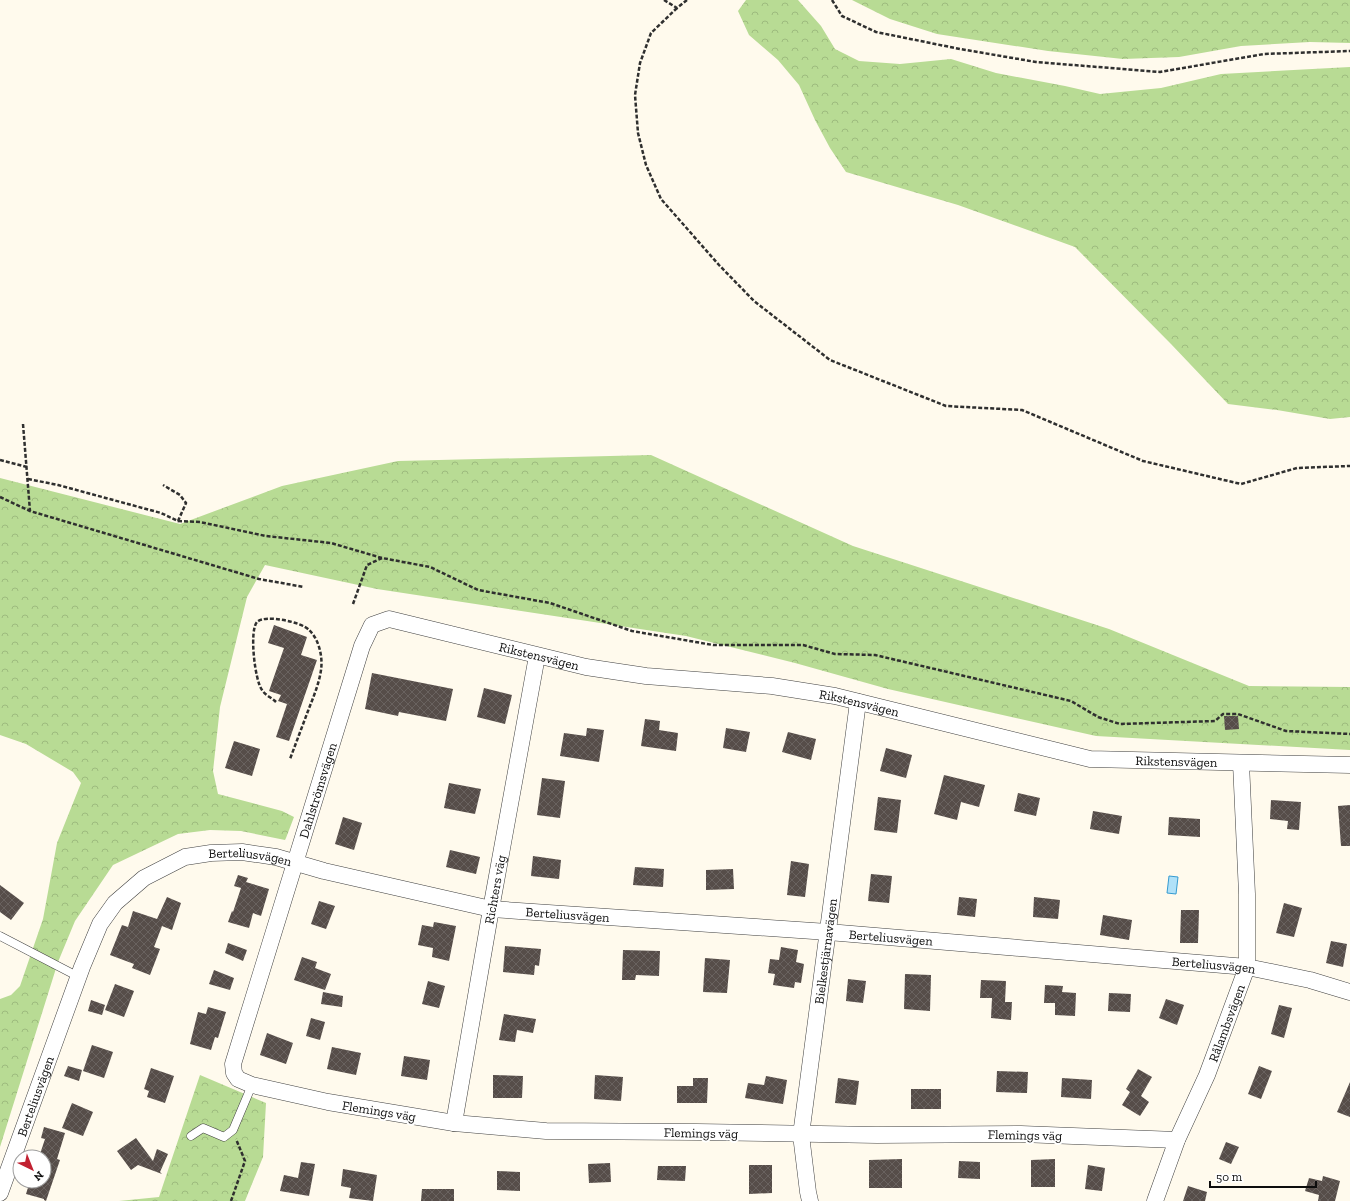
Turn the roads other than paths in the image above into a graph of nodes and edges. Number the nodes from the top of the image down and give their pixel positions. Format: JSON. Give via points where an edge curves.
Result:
{"nodes":[{"id":1,"x":372,"y":625,"type":"joint"},
{"id":2,"x":537,"y":656,"type":"junction"},
{"id":3,"x":858,"y":702,"type":"junction"},
{"id":4,"x":1241,"y":763,"type":"junction"},
{"id":5,"x":1350,"y":765,"type":"edge"},
{"id":6,"x":296,"y":862,"type":"junction"},
{"id":7,"x":491,"y":909,"type":"junction"},
{"id":8,"x":828,"y":932,"type":"junction"},
{"id":9,"x":0,"y":936,"type":"edge"},
{"id":10,"x":1247,"y":968,"type":"junction"},
{"id":11,"x":79,"y":977,"type":"junction"},
{"id":12,"x":1350,"y":992,"type":"edge"},
{"id":13,"x":234,"y":1073,"type":"joint"},
{"id":14,"x":252,"y":1085,"type":"junction"},
{"id":15,"x":454,"y":1123,"type":"junction"},
{"id":16,"x":801,"y":1135,"type":"junction"},
{"id":17,"x":191,"y":1136,"type":"dead end"},
{"id":18,"x":1177,"y":1140,"type":"junction"},
{"id":19,"x":0,"y":1193,"type":"edge"},
{"id":20,"x":810,"y":1201,"type":"edge"},
{"id":21,"x":1155,"y":1201,"type":"edge"}],
"edges":[{"from":1,"to":2,"type":"street","name":"Rikstensvägen","via":[[389,619]]},
{"from":1,"to":6,"type":"street","name":"Dahlströmsvägen","via":[[362,646]]},
{"from":2,"to":3,"type":"street","name":"Rikstensvägen","via":[[646,676],[772,686]]},
{"from":2,"to":7,"type":"street","name":"Richters väg"},
{"from":3,"to":4,"type":"street","name":"Rikstensvägen","via":[[1090,759]]},
{"from":3,"to":8,"type":"street","name":"Bielkestjärnavägen"},
{"from":4,"to":5,"type":"street","name":"Rikstensvägen"},
{"from":4,"to":10,"type":"street","name":"Rålambsvägen","via":[[1247,894]]},
{"from":6,"to":7,"type":"street","name":"Berteliusvägen","via":[[324,871]]},
{"from":6,"to":11,"type":"street","name":"Berteliusvägen","via":[[242,852],[211,853],[185,857],[144,878],[115,902],[100,924]]},
{"from":6,"to":13,"type":"street","name":"Dahlströmsvägen","via":[[233,1064]]},
{"from":7,"to":8,"type":"street","name":"Berteliusvägen"},
{"from":7,"to":15,"type":"street","name":"Richters väg"},
{"from":8,"to":10,"type":"street","name":"Berteliusvägen"},
{"from":8,"to":16,"type":"street","name":"Bielkestjärnavägen"},
{"from":9,"to":11,"type":"lane"},
{"from":10,"to":12,"type":"street","name":"Berteliusvägen","via":[[1310,980]]},
{"from":10,"to":18,"type":"street","name":"Rålambsvägen","via":[[1207,1075]]},
{"from":11,"to":19,"type":"street","name":"Berteliusvägen"},
{"from":13,"to":14,"type":"street","name":"Flemings väg","via":[[238,1080]]},
{"from":14,"to":15,"type":"street","name":"Flemings väg","via":[[328,1102]]},
{"from":14,"to":17,"type":"lane","via":[[233,1130],[224,1136],[203,1128]]},
{"from":15,"to":16,"type":"street","name":"Flemings väg","via":[[546,1131]]},
{"from":16,"to":18,"type":"street","name":"Flemings väg","via":[[1021,1134]]},
{"from":16,"to":20,"type":"street","name":"Bielkestjärnavägen"},
{"from":18,"to":21,"type":"street","name":"Rålambsvägen"}]}
